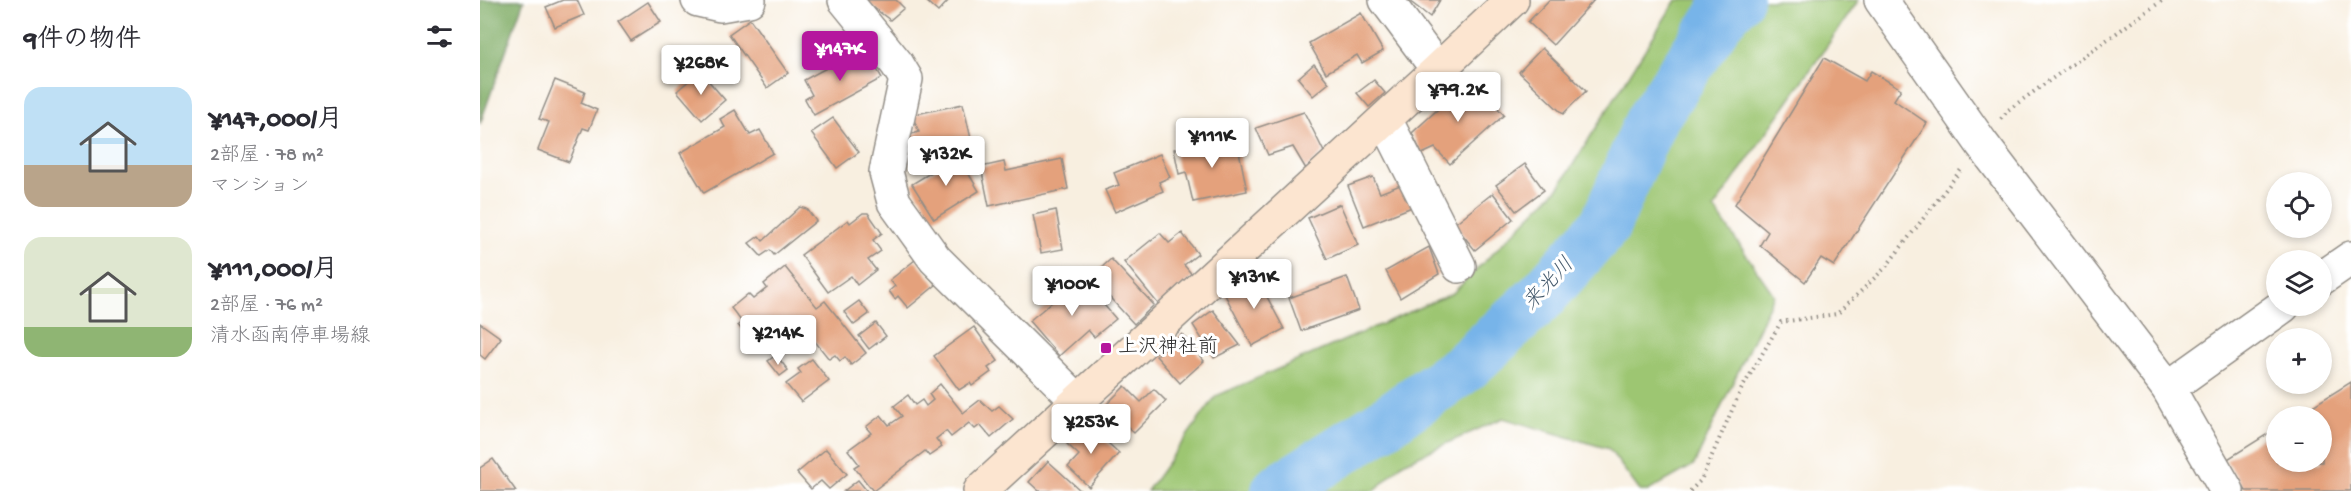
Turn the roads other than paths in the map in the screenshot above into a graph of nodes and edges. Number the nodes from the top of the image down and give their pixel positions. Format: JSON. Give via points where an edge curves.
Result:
{"nodes":[{"id":1,"x":698,"y":0,"type":"edge"},
{"id":2,"x":749,"y":0,"type":"edge"},
{"id":3,"x":845,"y":0,"type":"edge"},
{"id":4,"x":1386,"y":0,"type":"edge"},
{"id":5,"x":1512,"y":0,"type":"edge"},
{"id":6,"x":1881,"y":0,"type":"edge"},
{"id":7,"x":1438,"y":70,"type":"junction"},
{"id":8,"x":1385,"y":119,"type":"junction"},
{"id":9,"x":2351,"y":258,"type":"edge"},
{"id":10,"x":1459,"y":266,"type":"dead end"},
{"id":11,"x":2332,"y":271,"type":"edge"},
{"id":12,"x":2269,"y":316,"type":"edge"},
{"id":13,"x":2168,"y":388,"type":"junction"},
{"id":14,"x":1078,"y":401,"type":"junction"},
{"id":15,"x":980,"y":491,"type":"edge"},
{"id":16,"x":2227,"y":491,"type":"edge"}],
"edges":[{"from":1,"to":2,"type":"street","via":[[720,5]]},
{"from":3,"to":14,"type":"street","via":[[906,79],[886,172],[894,202],[935,259]]},
{"from":4,"to":7,"type":"street"},
{"from":5,"to":7,"type":"main road"},
{"from":6,"to":13,"type":"street","via":[[1982,144]]},
{"from":7,"to":8,"type":"main road"},
{"from":8,"to":10,"type":"street"},
{"from":8,"to":14,"type":"main road"},
{"from":9,"to":11,"type":"street"},
{"from":12,"to":13,"type":"street"},
{"from":13,"to":16,"type":"street"},
{"from":14,"to":15,"type":"main road"}]}
